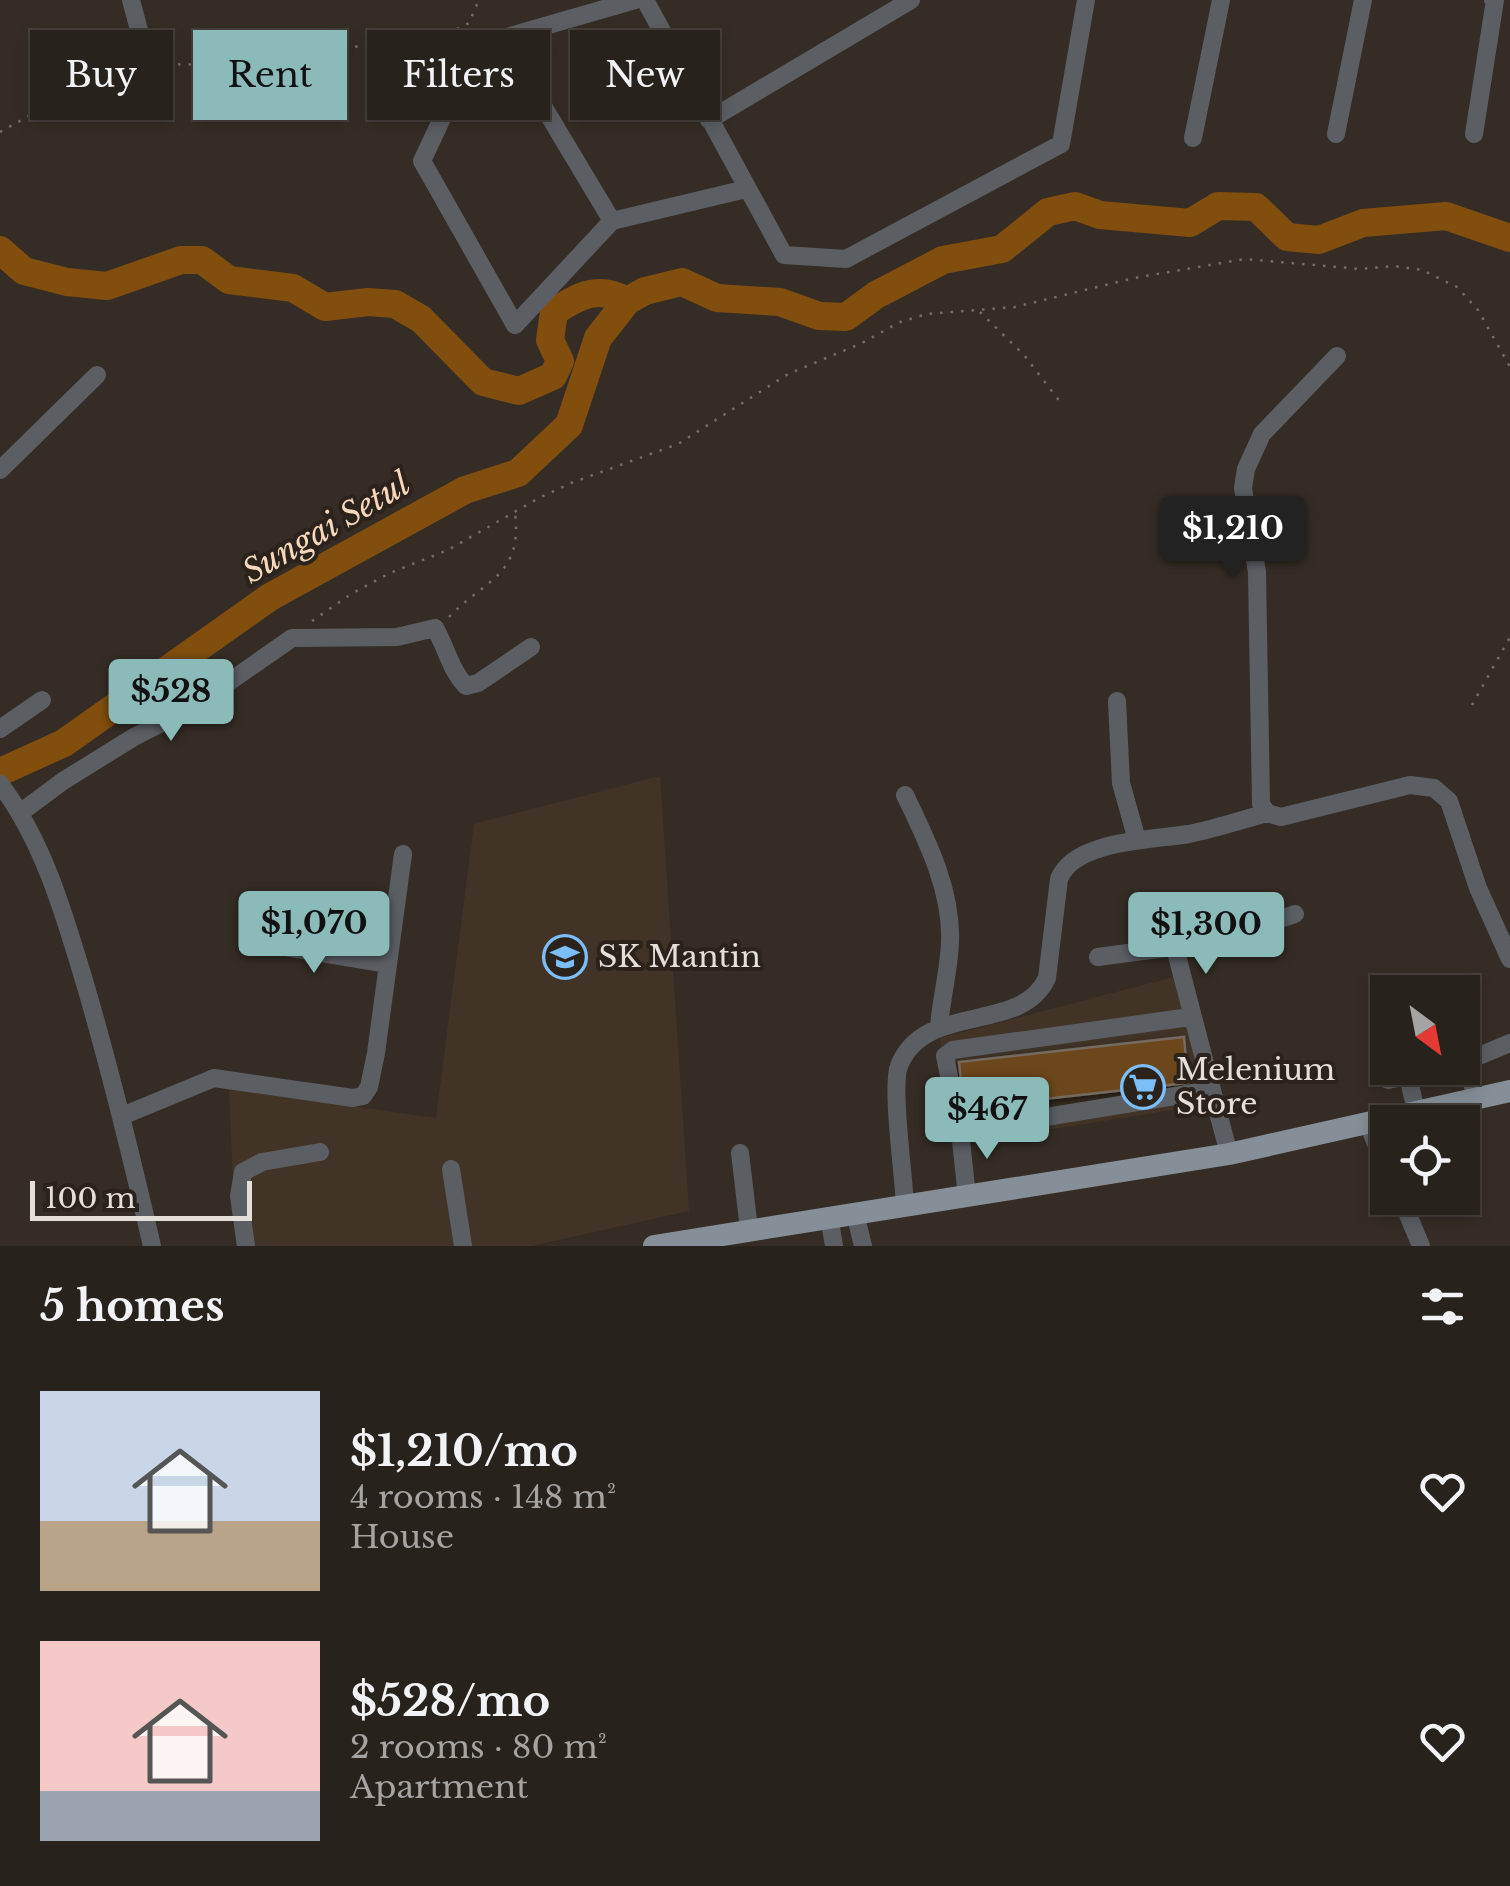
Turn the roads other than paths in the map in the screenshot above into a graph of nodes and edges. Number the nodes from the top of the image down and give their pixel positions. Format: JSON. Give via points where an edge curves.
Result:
{"nodes":[{"id":1,"x":132,"y":0,"type":"edge"},
{"id":2,"x":635,"y":0,"type":"edge"},
{"id":3,"x":644,"y":0,"type":"edge"},
{"id":4,"x":910,"y":0,"type":"edge"},
{"id":5,"x":1086,"y":0,"type":"edge"},
{"id":6,"x":1221,"y":0,"type":"edge"},
{"id":7,"x":1363,"y":0,"type":"edge"},
{"id":8,"x":1494,"y":0,"type":"edge"},
{"id":9,"x":1510,"y":2,"type":"edge"},
{"id":10,"x":139,"y":30,"type":"edge"},
{"id":11,"x":660,"y":30,"type":"edge"},
{"id":12,"x":720,"y":113,"type":"edge"},
{"id":13,"x":550,"y":117,"type":"edge"},
{"id":14,"x":709,"y":120,"type":"edge"},
{"id":15,"x":1336,"y":134,"type":"dead end"},
{"id":16,"x":1474,"y":134,"type":"dead end"},
{"id":17,"x":1193,"y":138,"type":"dead end"},
{"id":18,"x":746,"y":189,"type":"junction"},
{"id":19,"x":612,"y":221,"type":"junction"},
{"id":20,"x":1337,"y":356,"type":"dead end"},
{"id":21,"x":98,"y":375,"type":"dead end"},
{"id":22,"x":0,"y":470,"type":"edge"},
{"id":23,"x":532,"y":647,"type":"dead end"},
{"id":24,"x":42,"y":700,"type":"dead end"},
{"id":25,"x":1116,"y":702,"type":"dead end"},
{"id":26,"x":0,"y":728,"type":"edge"},
{"id":27,"x":4,"y":790,"type":"edge"},
{"id":28,"x":904,"y":795,"type":"dead end"},
{"id":29,"x":20,"y":813,"type":"junction"},
{"id":30,"x":1267,"y":814,"type":"junction"},
{"id":31,"x":1138,"y":840,"type":"junction"},
{"id":32,"x":403,"y":854,"type":"dead end"},
{"id":33,"x":1295,"y":914,"type":"dead end"},
{"id":34,"x":248,"y":941,"type":"dead end"},
{"id":35,"x":1175,"y":948,"type":"junction"},
{"id":36,"x":1098,"y":957,"type":"dead end"},
{"id":37,"x":1510,"y":959,"type":"edge"},
{"id":38,"x":388,"y":964,"type":"junction"},
{"id":39,"x":1190,"y":1017,"type":"junction"},
{"id":40,"x":939,"y":1027,"type":"junction"},
{"id":41,"x":1510,"y":1044,"type":"edge"},
{"id":42,"x":1480,"y":1057,"type":"edge"},
{"id":43,"x":1472,"y":1085,"type":"edge"},
{"id":44,"x":1212,"y":1090,"type":"junction"},
{"id":45,"x":1510,"y":1091,"type":"edge"},
{"id":46,"x":1476,"y":1098,"type":"junction"},
{"id":47,"x":1446,"y":1105,"type":"edge"},
{"id":48,"x":122,"y":1116,"type":"junction"},
{"id":49,"x":1370,"y":1121,"type":"edge"},
{"id":50,"x":1367,"y":1122,"type":"junction"},
{"id":51,"x":1370,"y":1129,"type":"edge"},
{"id":52,"x":960,"y":1132,"type":"junction"},
{"id":53,"x":320,"y":1152,"type":"dead end"},
{"id":54,"x":740,"y":1153,"type":"dead end"},
{"id":55,"x":1229,"y":1154,"type":"junction"},
{"id":56,"x":451,"y":1169,"type":"dead end"},
{"id":57,"x":967,"y":1197,"type":"junction"},
{"id":58,"x":905,"y":1206,"type":"junction"},
{"id":59,"x":855,"y":1213,"type":"junction"},
{"id":60,"x":1407,"y":1215,"type":"edge"},
{"id":61,"x":828,"y":1216,"type":"junction"},
{"id":62,"x":750,"y":1229,"type":"junction"},
{"id":63,"x":724,"y":1240,"type":"edge"},
{"id":64,"x":696,"y":1242,"type":"edge"},
{"id":65,"x":152,"y":1246,"type":"edge"},
{"id":66,"x":246,"y":1246,"type":"edge"},
{"id":67,"x":463,"y":1246,"type":"edge"},
{"id":68,"x":654,"y":1246,"type":"edge"},
{"id":69,"x":834,"y":1246,"type":"edge"},
{"id":70,"x":863,"y":1246,"type":"edge"},
{"id":71,"x":1421,"y":1246,"type":"edge"}],
"edges":[{"from":1,"to":10,"type":"street"},
{"from":2,"to":19,"type":"street","via":[[476,46],[422,160],[515,325]]},
{"from":3,"to":11,"type":"street"},
{"from":4,"to":12,"type":"street"},
{"from":5,"to":18,"type":"street","via":[[1061,144],[846,259],[784,256]]},
{"from":6,"to":17,"type":"street"},
{"from":7,"to":15,"type":"street"},
{"from":8,"to":9,"type":"street"},
{"from":8,"to":16,"type":"street"},
{"from":13,"to":19,"type":"street"},
{"from":14,"to":18,"type":"street"},
{"from":18,"to":19,"type":"street"},
{"from":20,"to":30,"type":"street","via":[[1262,434],[1246,468]]},
{"from":21,"to":22,"type":"street"},
{"from":23,"to":29,"type":"street","via":[[466,686],[436,628],[396,638],[292,638]]},
{"from":24,"to":26,"type":"street"},
{"from":25,"to":31,"type":"street","via":[[1121,783]]},
{"from":27,"to":29,"type":"street"},
{"from":28,"to":40,"type":"street","via":[[928,843],[946,908],[950,939]]},
{"from":29,"to":48,"type":"street","via":[[73,945]]},
{"from":30,"to":31,"type":"street"},
{"from":30,"to":37,"type":"street","via":[[1281,817],[1410,784],[1434,788],[1450,800]]},
{"from":31,"to":40,"type":"street","via":[[1064,866],[1041,991],[1014,1008]]},
{"from":32,"to":38,"type":"street"},
{"from":33,"to":35,"type":"street"},
{"from":34,"to":38,"type":"street"},
{"from":35,"to":36,"type":"street"},
{"from":35,"to":39,"type":"street"},
{"from":38,"to":48,"type":"street","via":[[363,1096],[214,1078]]},
{"from":39,"to":44,"type":"street"},
{"from":39,"to":52,"type":"street","via":[[952,1050],[944,1056]]},
{"from":40,"to":58,"type":"street","via":[[898,1068]]},
{"from":41,"to":42,"type":"street"},
{"from":43,"to":46,"type":"street"},
{"from":44,"to":52,"type":"street"},
{"from":44,"to":55,"type":"street"},
{"from":45,"to":46,"type":"main road"},
{"from":46,"to":47,"type":"main road"},
{"from":48,"to":65,"type":"street"},
{"from":49,"to":50,"type":"main road"},
{"from":50,"to":51,"type":"street"},
{"from":50,"to":55,"type":"main road"},
{"from":52,"to":57,"type":"street"},
{"from":53,"to":66,"type":"street","via":[[243,1172]]},
{"from":54,"to":62,"type":"street"},
{"from":55,"to":57,"type":"main road"},
{"from":56,"to":67,"type":"street"},
{"from":57,"to":58,"type":"main road"},
{"from":58,"to":59,"type":"main road"},
{"from":59,"to":61,"type":"main road"},
{"from":59,"to":70,"type":"street"},
{"from":60,"to":71,"type":"street"},
{"from":61,"to":62,"type":"main road"},
{"from":61,"to":69,"type":"street"},
{"from":62,"to":63,"type":"main road"},
{"from":63,"to":64,"type":"main road"},
{"from":64,"to":68,"type":"main road"}]}
